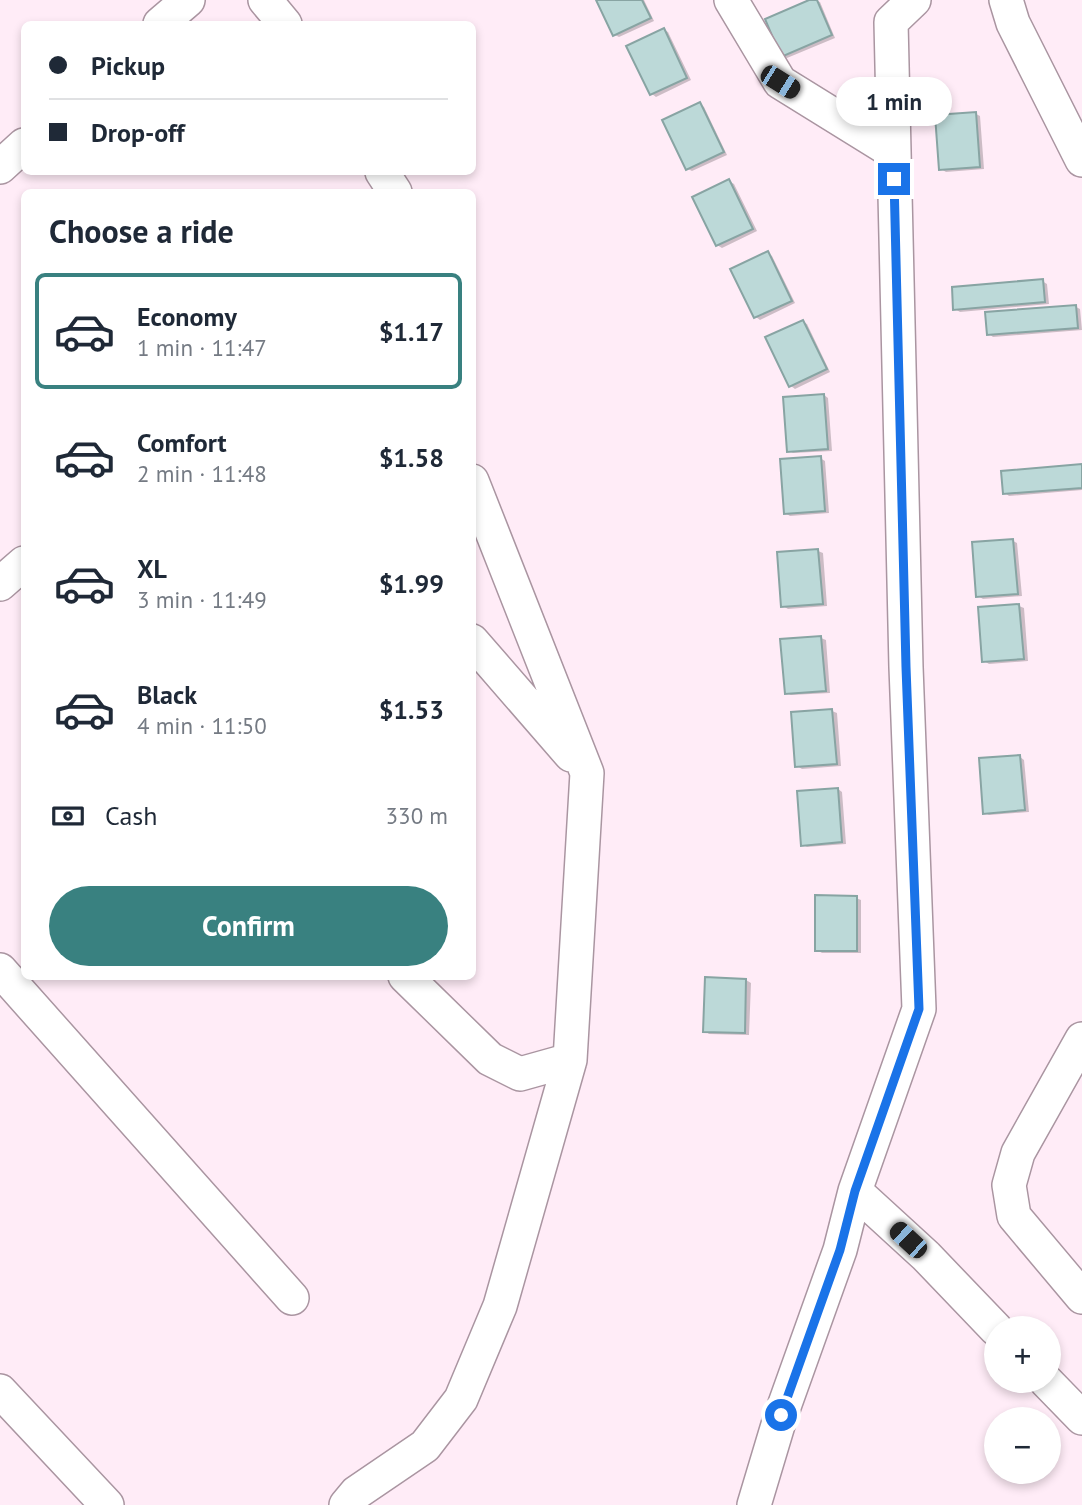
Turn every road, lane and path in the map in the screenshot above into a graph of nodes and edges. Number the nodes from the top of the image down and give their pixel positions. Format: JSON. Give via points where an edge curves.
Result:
{"nodes":[{"id":1,"x":188,"y":0,"type":"edge"},
{"id":2,"x":265,"y":0,"type":"edge"},
{"id":3,"x":731,"y":0,"type":"edge"},
{"id":4,"x":914,"y":0,"type":"edge"},
{"id":5,"x":1006,"y":0,"type":"edge"},
{"id":6,"x":164,"y":21,"type":"edge"},
{"id":7,"x":282,"y":21,"type":"edge"},
{"id":8,"x":21,"y":148,"type":"edge"},
{"id":9,"x":893,"y":152,"type":"junction"},
{"id":10,"x":1082,"y":160,"type":"edge"},
{"id":11,"x":0,"y":167,"type":"edge"},
{"id":12,"x":476,"y":491,"type":"edge"},
{"id":13,"x":21,"y":566,"type":"edge"},
{"id":14,"x":0,"y":584,"type":"edge"},
{"id":15,"x":476,"y":646,"type":"edge"},
{"id":16,"x":587,"y":772,"type":"junction"},
{"id":17,"x":0,"y":970,"type":"edge"},
{"id":18,"x":409,"y":980,"type":"edge"},
{"id":19,"x":1082,"y":1039,"type":"edge"},
{"id":20,"x":570,"y":1060,"type":"junction"},
{"id":21,"x":855,"y":1191,"type":"junction"},
{"id":22,"x":1082,"y":1297,"type":"edge"},
{"id":23,"x":292,"y":1298,"type":"dead end"},
{"id":24,"x":984,"y":1316,"type":"edge"},
{"id":25,"x":0,"y":1391,"type":"edge"},
{"id":26,"x":1058,"y":1393,"type":"edge"},
{"id":27,"x":1082,"y":1418,"type":"edge"},
{"id":28,"x":107,"y":1505,"type":"edge"},
{"id":29,"x":346,"y":1505,"type":"edge"},
{"id":30,"x":754,"y":1505,"type":"edge"}],
"edges":[{"from":1,"to":6,"type":"street"},
{"from":2,"to":7,"type":"street"},
{"from":3,"to":9,"type":"street","via":[[780,82]]},
{"from":4,"to":9,"type":"street","via":[[891,22]]},
{"from":5,"to":10,"type":"street","via":[[1013,23]]},
{"from":8,"to":11,"type":"street"},
{"from":9,"to":21,"type":"street","via":[[919,1009]]},
{"from":12,"to":16,"type":"street"},
{"from":13,"to":14,"type":"street"},
{"from":15,"to":16,"type":"street"},
{"from":16,"to":20,"type":"street"},
{"from":17,"to":23,"type":"street"},
{"from":18,"to":20,"type":"street","via":[[489,1059],[520,1074]]},
{"from":19,"to":22,"type":"street","via":[[1018,1153],[1009,1185],[1014,1216]]},
{"from":20,"to":29,"type":"street","via":[[500,1306],[461,1399],[425,1446],[356,1493]]},
{"from":21,"to":24,"type":"street"},
{"from":21,"to":30,"type":"street","via":[[840,1250]]},
{"from":25,"to":28,"type":"street"},
{"from":26,"to":27,"type":"street"}]}
